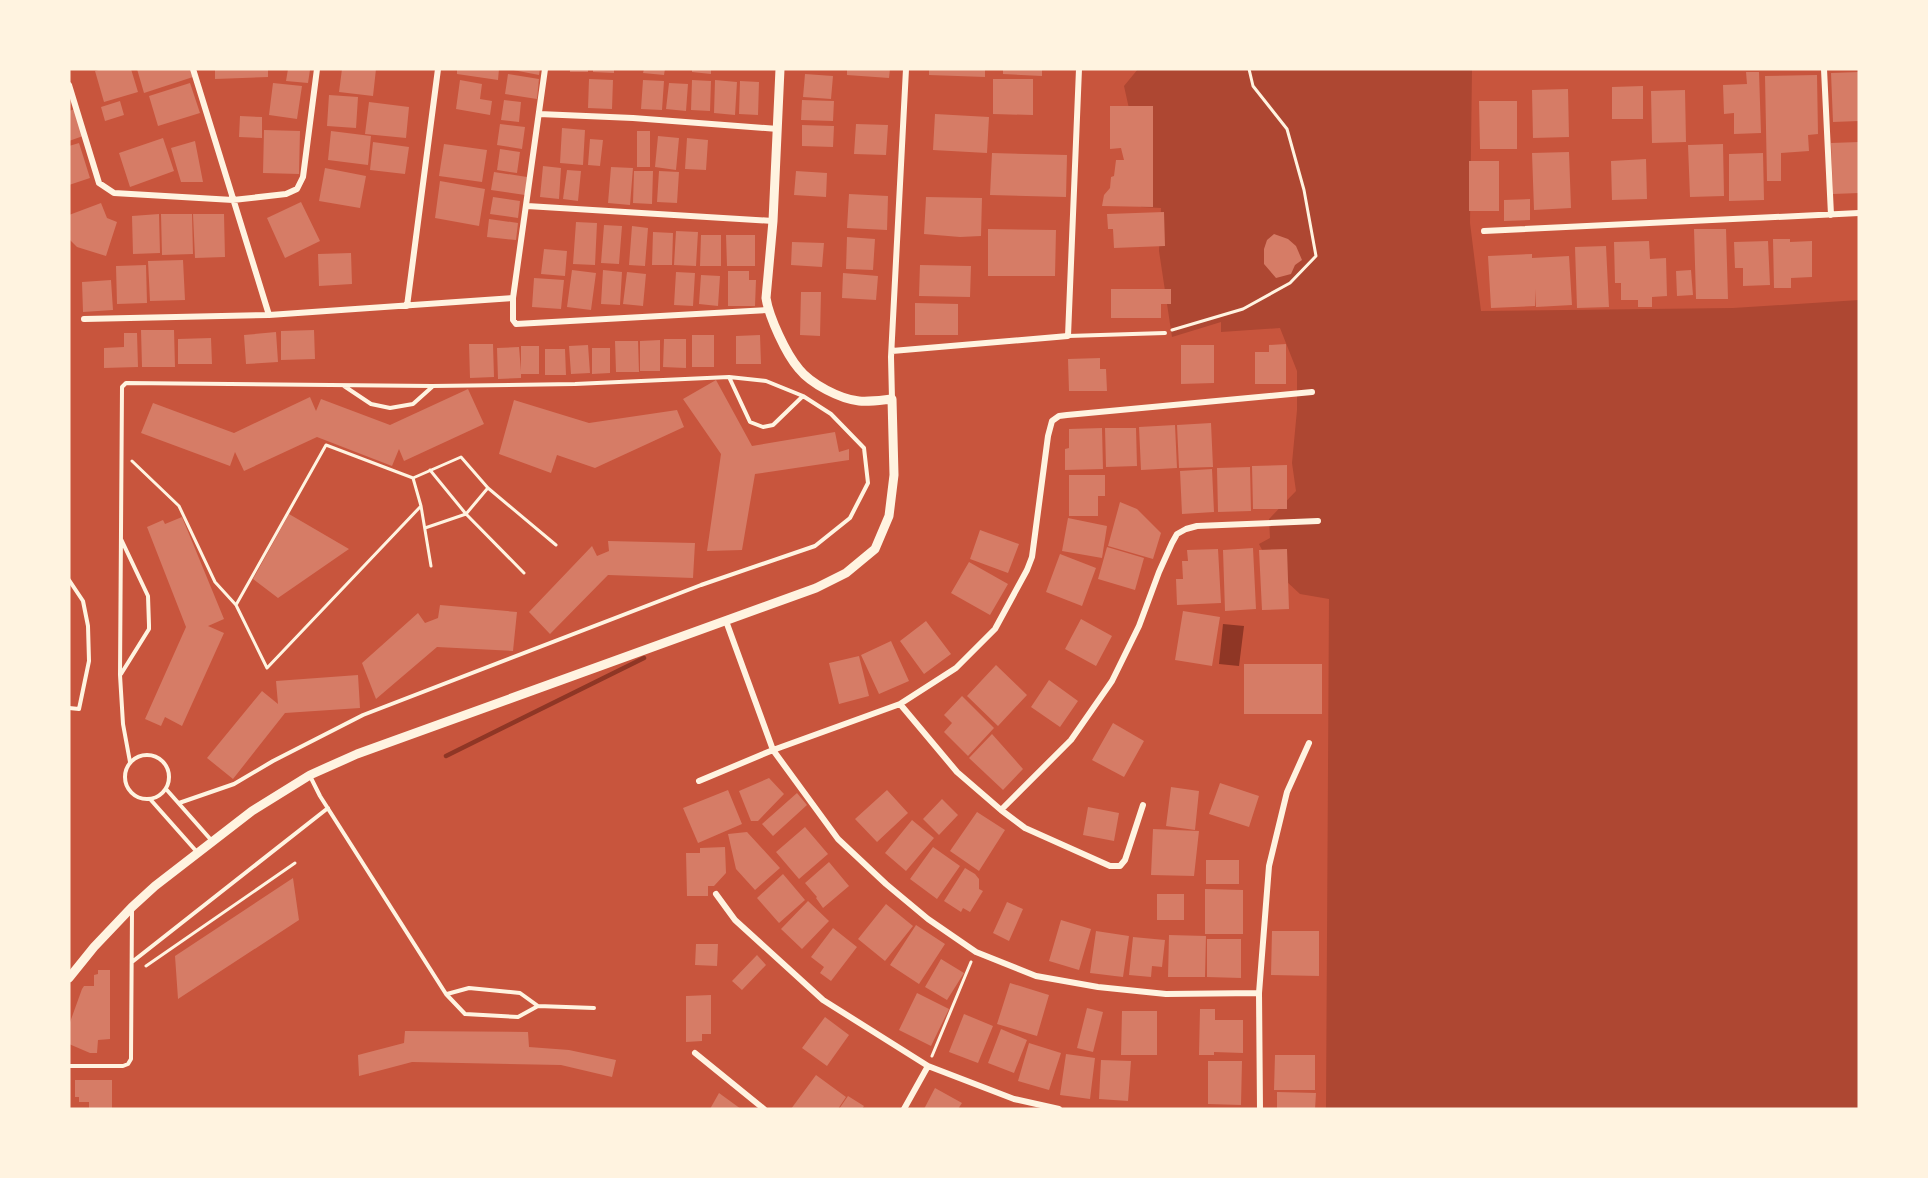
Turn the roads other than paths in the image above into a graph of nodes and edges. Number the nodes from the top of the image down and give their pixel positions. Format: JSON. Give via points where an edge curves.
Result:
{"nodes":[{"id":1,"x":193,"y":69,"type":"edge"},
{"id":2,"x":317,"y":69,"type":"edge"},
{"id":3,"x":438,"y":69,"type":"edge"},
{"id":4,"x":545,"y":69,"type":"edge"},
{"id":5,"x":780,"y":69,"type":"edge"},
{"id":6,"x":906,"y":69,"type":"edge"},
{"id":7,"x":1079,"y":69,"type":"edge"},
{"id":8,"x":1824,"y":69,"type":"edge"},
{"id":9,"x":69,"y":85,"type":"edge"},
{"id":10,"x":539,"y":114,"type":"junction"},
{"id":11,"x":778,"y":129,"type":"junction"},
{"id":12,"x":233,"y":200,"type":"junction"},
{"id":13,"x":527,"y":206,"type":"junction"},
{"id":14,"x":1859,"y":213,"type":"edge"},
{"id":15,"x":1831,"y":215,"type":"junction"},
{"id":16,"x":773,"y":221,"type":"junction"},
{"id":17,"x":1484,"y":231,"type":"dead end"},
{"id":18,"x":513,"y":298,"type":"junction"},
{"id":19,"x":407,"y":306,"type":"junction"},
{"id":20,"x":768,"y":310,"type":"junction"},
{"id":21,"x":268,"y":315,"type":"junction"},
{"id":22,"x":84,"y":319,"type":"dead end"},
{"id":23,"x":1165,"y":333,"type":"road end"},
{"id":24,"x":1068,"y":336,"type":"junction"},
{"id":25,"x":892,"y":351,"type":"junction"},
{"id":26,"x":729,"y":377,"type":"junction"},
{"id":27,"x":344,"y":386,"type":"junction"},
{"id":28,"x":432,"y":386,"type":"junction"},
{"id":29,"x":1312,"y":392,"type":"dead end"},
{"id":30,"x":803,"y":396,"type":"junction"},
{"id":31,"x":892,"y":399,"type":"junction"},
{"id":32,"x":1318,"y":521,"type":"dead end"},
{"id":33,"x":121,"y":538,"type":"junction"},
{"id":34,"x":69,"y":580,"type":"edge"},
{"id":35,"x":726,"y":621,"type":"junction"},
{"id":36,"x":120,"y":675,"type":"junction"},
{"id":37,"x":900,"y":704,"type":"junction"},
{"id":38,"x":69,"y":708,"type":"edge"},
{"id":39,"x":1309,"y":743,"type":"dead end"},
{"id":40,"x":773,"y":750,"type":"junction"},
{"id":41,"x":130,"y":762,"type":"junction"},
{"id":42,"x":310,"y":775,"type":"junction"},
{"id":43,"x":699,"y":781,"type":"dead end"},
{"id":44,"x":166,"y":789,"type":"junction"},
{"id":45,"x":150,"y":799,"type":"junction"},
{"id":46,"x":179,"y":803,"type":"junction"},
{"id":47,"x":1143,"y":805,"type":"dead end"},
{"id":48,"x":328,"y":808,"type":"junction"},
{"id":49,"x":1001,"y":810,"type":"junction"},
{"id":50,"x":212,"y":842,"type":"junction"},
{"id":51,"x":198,"y":853,"type":"junction"},
{"id":52,"x":716,"y":894,"type":"dead end"},
{"id":53,"x":132,"y":907,"type":"junction"},
{"id":54,"x":132,"y":962,"type":"junction"},
{"id":55,"x":69,"y":978,"type":"edge"},
{"id":56,"x":1259,"y":993,"type":"junction"},
{"id":57,"x":446,"y":994,"type":"junction"},
{"id":58,"x":538,"y":1006,"type":"junction"},
{"id":59,"x":594,"y":1008,"type":"dead end"},
{"id":60,"x":694,"y":1053,"type":"dead end"},
{"id":61,"x":69,"y":1066,"type":"edge"},
{"id":62,"x":928,"y":1066,"type":"junction"},
{"id":63,"x":764,"y":1109,"type":"edge"},
{"id":64,"x":904,"y":1109,"type":"edge"},
{"id":65,"x":1059,"y":1109,"type":"edge"},
{"id":66,"x":1260,"y":1109,"type":"edge"}],
"edges":[{"from":1,"to":12,"type":"street"},
{"from":2,"to":12,"type":"street","via":[[303,177],[297,189],[286,194]]},
{"from":3,"to":19,"type":"street"},
{"from":4,"to":10,"type":"street"},
{"from":5,"to":11,"type":"street"},
{"from":6,"to":25,"type":"street"},
{"from":7,"to":24,"type":"street"},
{"from":8,"to":15,"type":"street"},
{"from":9,"to":12,"type":"street","via":[[99,183],[114,193]]},
{"from":10,"to":11,"type":"street"},
{"from":10,"to":13,"type":"street"},
{"from":11,"to":16,"type":"street"},
{"from":12,"to":21,"type":"street"},
{"from":13,"to":16,"type":"street"},
{"from":13,"to":18,"type":"street"},
{"from":14,"to":15,"type":"street"},
{"from":15,"to":17,"type":"street"},
{"from":16,"to":20,"type":"street"},
{"from":18,"to":19,"type":"street"},
{"from":18,"to":20,"type":"street","via":[[516,324]]},
{"from":19,"to":21,"type":"street"},
{"from":20,"to":31,"type":"street","via":[[798,369],[821,388],[858,401]]},
{"from":21,"to":22,"type":"street"},
{"from":23,"to":24,"type":"lane"},
{"from":24,"to":25,"type":"street"},
{"from":25,"to":31,"type":"street"},
{"from":26,"to":28,"type":"lane"},
{"from":26,"to":30,"type":"lane","via":[[766,381]]},
{"from":26,"to":30,"type":"lane","via":[[750,422],[763,427],[773,425]]},
{"from":27,"to":28,"type":"lane"},
{"from":27,"to":28,"type":"lane","via":[[371,404],[390,408],[413,404]]},
{"from":27,"to":33,"type":"lane","via":[[126,383],[122,387]]},
{"from":29,"to":37,"type":"street","via":[[1067,415],[1052,421],[1028,570],[995,629],[956,668]]},
{"from":30,"to":46,"type":"lane","via":[[831,414],[864,448],[868,483],[850,518],[815,546],[701,585],[363,715],[234,784]]},
{"from":31,"to":35,"type":"street","via":[[894,475],[889,516],[874,549],[846,573],[816,588]]},
{"from":32,"to":49,"type":"street","via":[[1197,526],[1177,534],[1112,681],[1071,740]]},
{"from":33,"to":36,"type":"lane"},
{"from":33,"to":36,"type":"lane","via":[[147,596],[149,629]]},
{"from":34,"to":38,"type":"lane","via":[[83,601],[89,642],[79,709]]},
{"from":35,"to":40,"type":"street"},
{"from":35,"to":42,"type":"street","via":[[357,754]]},
{"from":36,"to":41,"type":"lane"},
{"from":37,"to":40,"type":"street"},
{"from":37,"to":49,"type":"street","via":[[957,772]]},
{"from":39,"to":56,"type":"street","via":[[1287,792],[1269,866]]},
{"from":40,"to":43,"type":"street"},
{"from":40,"to":56,"type":"street","via":[[838,839],[928,919],[976,952],[1036,976],[1098,987],[1166,994]]},
{"from":41,"to":44,"type":"lane","via":[[148,754],[161,759],[168,771]]},
{"from":41,"to":45,"type":"lane","via":[[124,774],[127,788],[137,797]]},
{"from":42,"to":48,"type":"lane"},
{"from":42,"to":50,"type":"street","via":[[252,811]]},
{"from":44,"to":45,"type":"lane"},
{"from":44,"to":46,"type":"lane"},
{"from":45,"to":51,"type":"lane"},
{"from":46,"to":50,"type":"lane"},
{"from":47,"to":49,"type":"street","via":[[1120,866],[1110,866],[1025,828]]},
{"from":48,"to":54,"type":"lane"},
{"from":48,"to":57,"type":"lane"},
{"from":50,"to":51,"type":"street"},
{"from":51,"to":53,"type":"street"},
{"from":52,"to":62,"type":"street","via":[[735,920],[823,1000]]},
{"from":53,"to":54,"type":"lane"},
{"from":53,"to":55,"type":"street"},
{"from":54,"to":61,"type":"lane","via":[[128,1064]]},
{"from":56,"to":66,"type":"street"},
{"from":57,"to":58,"type":"lane","via":[[470,988],[520,993]]},
{"from":57,"to":58,"type":"lane","via":[[465,1014],[518,1017]]},
{"from":58,"to":59,"type":"lane"},
{"from":60,"to":63,"type":"street"},
{"from":62,"to":64,"type":"street"},
{"from":62,"to":65,"type":"street","via":[[1014,1099]]}]}
